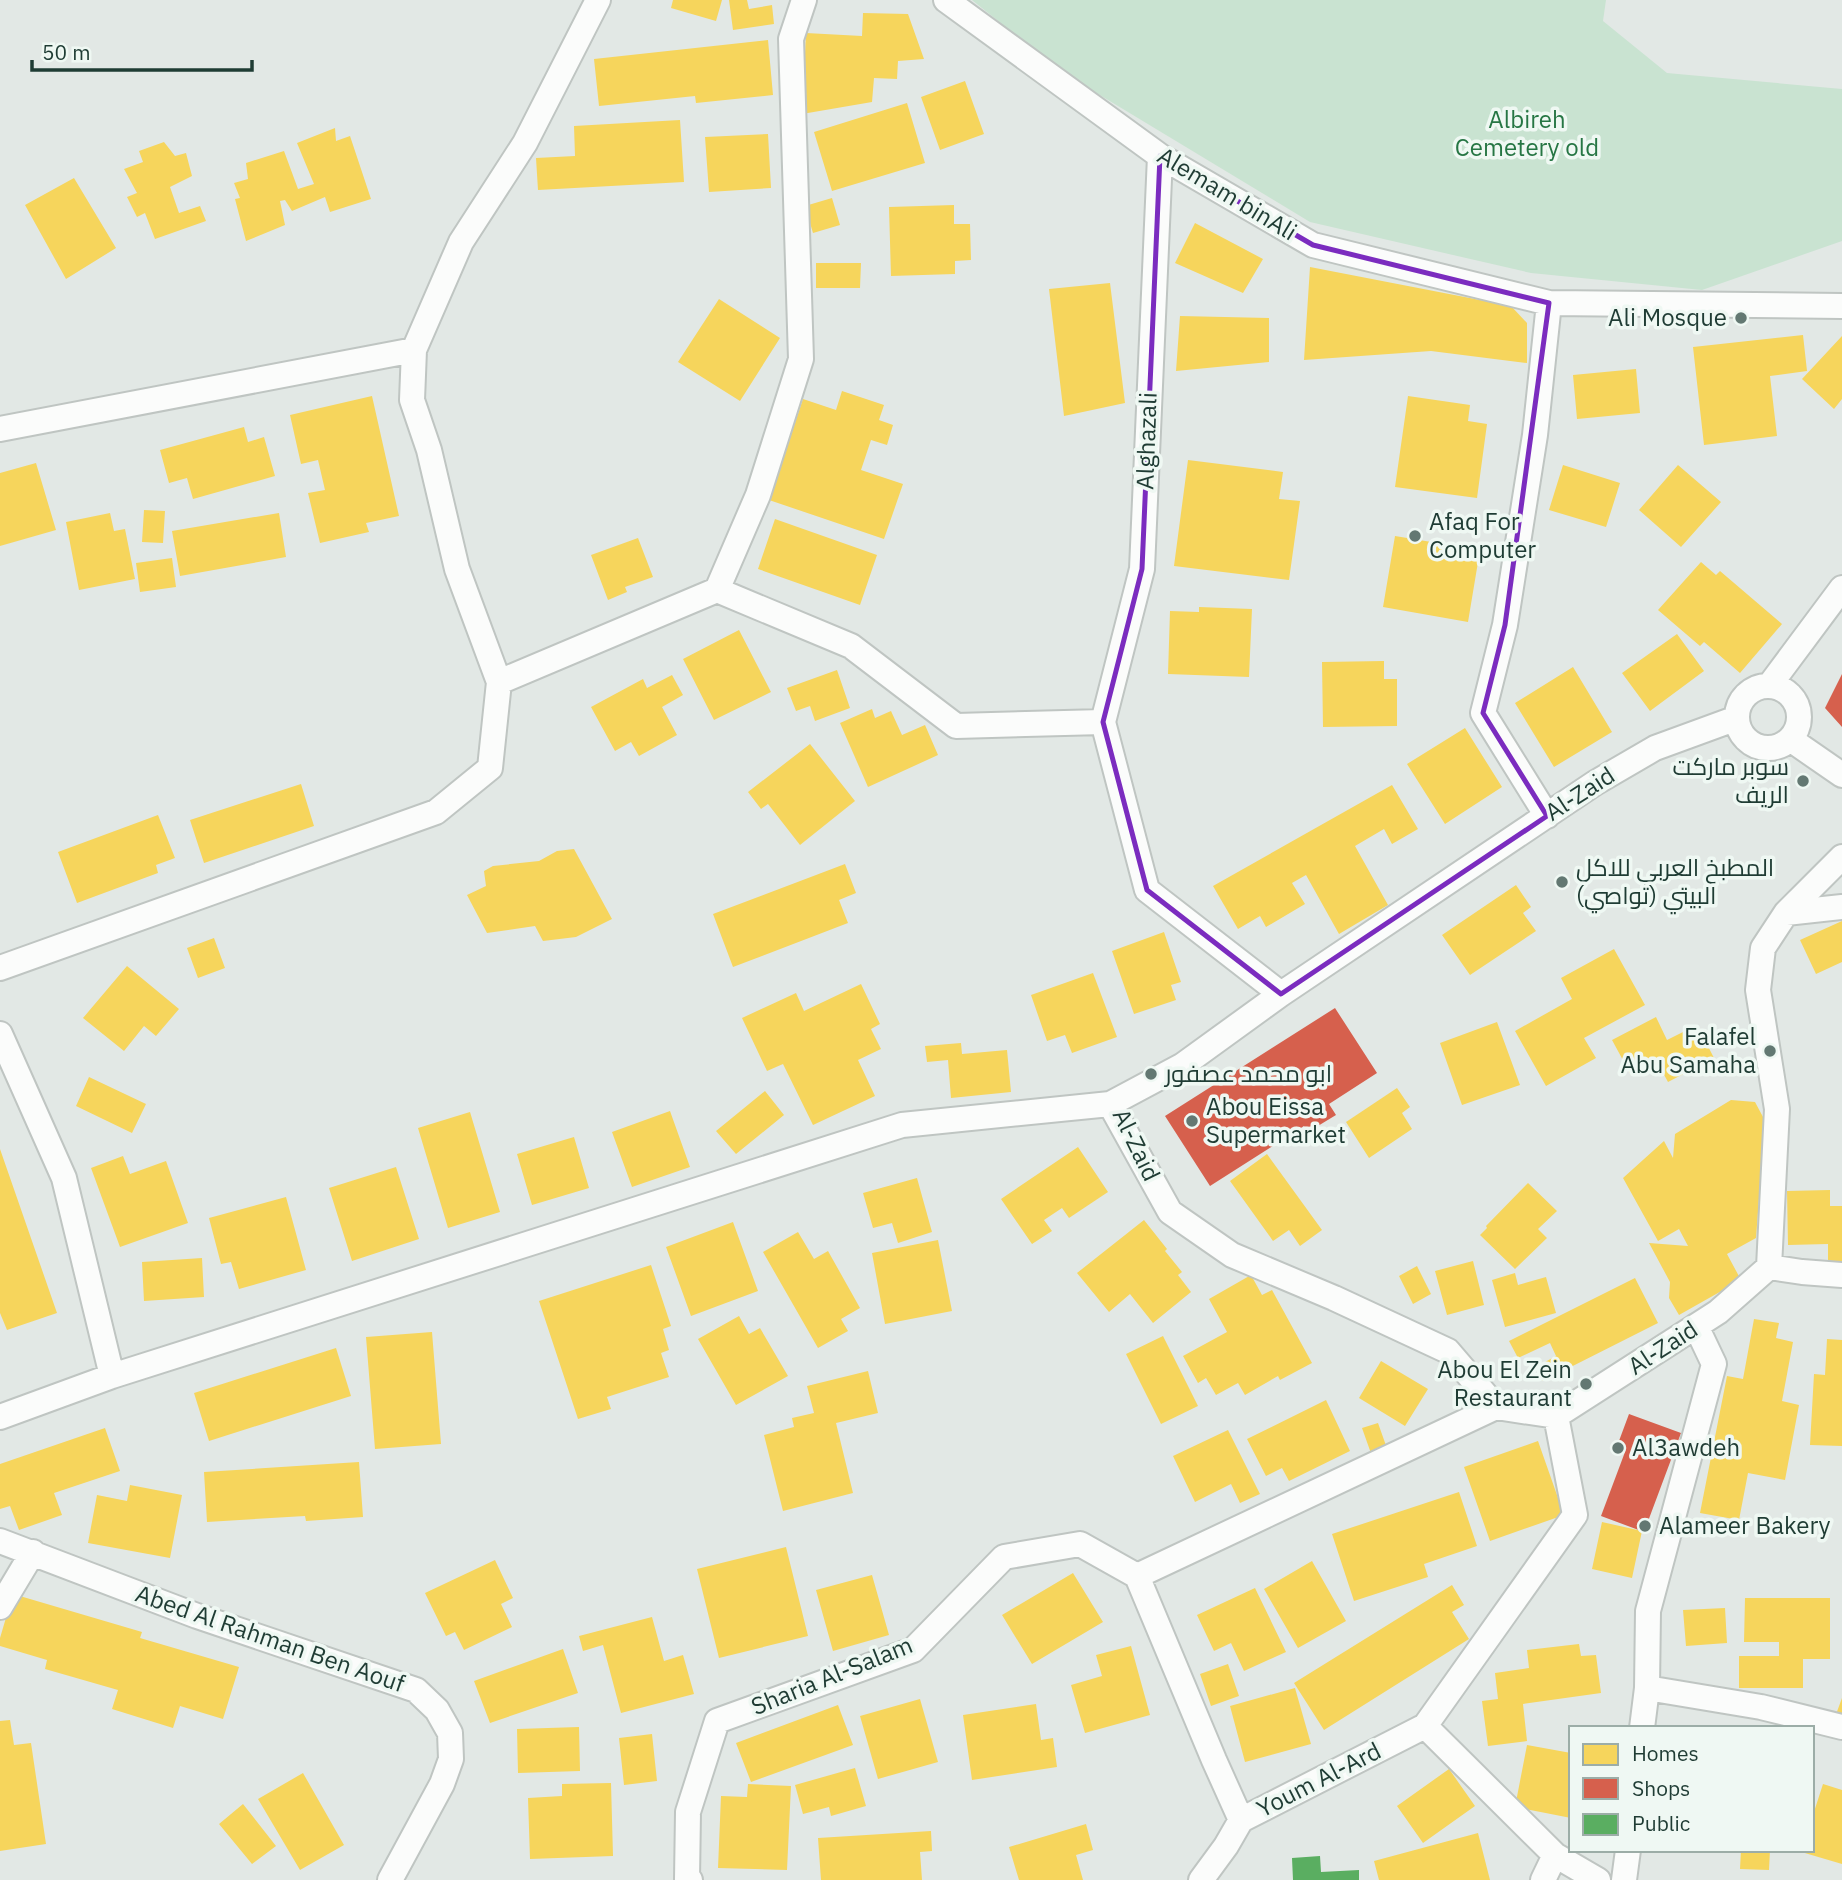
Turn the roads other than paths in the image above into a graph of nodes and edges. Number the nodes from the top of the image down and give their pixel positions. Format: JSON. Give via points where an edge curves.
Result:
{"nodes":[{"id":1,"x":598,"y":0,"type":"edge"},
{"id":2,"x":804,"y":0,"type":"edge"},
{"id":3,"x":946,"y":0,"type":"edge"},
{"id":4,"x":1160,"y":156,"type":"junction"},
{"id":5,"x":1549,"y":303,"type":"junction"},
{"id":6,"x":1842,"y":306,"type":"edge"},
{"id":7,"x":414,"y":350,"type":"junction"},
{"id":8,"x":0,"y":429,"type":"edge"},
{"id":9,"x":1842,"y":588,"type":"edge"},
{"id":10,"x":717,"y":590,"type":"junction"},
{"id":11,"x":499,"y":682,"type":"junction"},
{"id":12,"x":1769,"y":686,"type":"junction"},
{"id":13,"x":1737,"y":718,"type":"junction"},
{"id":14,"x":1103,"y":722,"type":"junction"},
{"id":15,"x":1790,"y":739,"type":"junction"},
{"id":16,"x":1842,"y":775,"type":"edge"},
{"id":17,"x":1547,"y":816,"type":"junction"},
{"id":18,"x":1842,"y":857,"type":"edge"},
{"id":19,"x":1842,"y":907,"type":"edge"},
{"id":20,"x":1786,"y":913,"type":"junction"},
{"id":21,"x":0,"y":968,"type":"edge"},
{"id":22,"x":1281,"y":994,"type":"junction"},
{"id":23,"x":0,"y":1034,"type":"edge"},
{"id":24,"x":1110,"y":1104,"type":"junction"},
{"id":25,"x":1769,"y":1267,"type":"junction"},
{"id":26,"x":1842,"y":1275,"type":"edge"},
{"id":27,"x":1696,"y":1326,"type":"junction"},
{"id":28,"x":113,"y":1376,"type":"junction"},
{"id":29,"x":1496,"y":1407,"type":"junction"},
{"id":30,"x":1556,"y":1416,"type":"junction"},
{"id":31,"x":0,"y":1417,"type":"edge"},
{"id":32,"x":0,"y":1541,"type":"edge"},
{"id":33,"x":33,"y":1552,"type":"junction"},
{"id":34,"x":1137,"y":1576,"type":"junction"},
{"id":35,"x":0,"y":1607,"type":"edge"},
{"id":36,"x":1647,"y":1688,"type":"junction"},
{"id":37,"x":1425,"y":1726,"type":"junction"},
{"id":38,"x":1642,"y":1726,"type":"edge"},
{"id":39,"x":1842,"y":1727,"type":"edge"},
{"id":40,"x":1241,"y":1820,"type":"junction"},
{"id":41,"x":1628,"y":1852,"type":"edge"},
{"id":42,"x":1555,"y":1855,"type":"junction"},
{"id":43,"x":390,"y":1880,"type":"edge"},
{"id":44,"x":685,"y":1880,"type":"edge"},
{"id":45,"x":1201,"y":1880,"type":"edge"},
{"id":46,"x":1543,"y":1880,"type":"edge"},
{"id":47,"x":1598,"y":1880,"type":"edge"},
{"id":48,"x":1624,"y":1880,"type":"edge"}],
"edges":[{"from":1,"to":7,"type":"street","via":[[525,144],[461,242]]},
{"from":2,"to":10,"type":"street","via":[[791,39],[801,359],[758,495]]},
{"from":3,"to":4,"type":"street","name":"Alemam binAli"},
{"from":4,"to":5,"type":"street","name":"Alemam binAli","via":[[1313,245]]},
{"from":4,"to":14,"type":"street","name":"Alghazali","via":[[1142,569]]},
{"from":5,"to":6,"type":"street","name":"Alemam binAli"},
{"from":5,"to":17,"type":"street","via":[[1535,435],[1505,625],[1482,713]]},
{"from":7,"to":8,"type":"street"},
{"from":7,"to":11,"type":"street","via":[[412,400],[429,450],[457,569]]},
{"from":9,"to":12,"type":"street"},
{"from":10,"to":11,"type":"street"},
{"from":10,"to":14,"type":"street","via":[[851,646],[956,726]]},
{"from":11,"to":21,"type":"street","via":[[490,768],[436,812]]},
{"from":12,"to":13,"type":"street","via":[[1759,687],[1743,699]]},
{"from":12,"to":15,"type":"street","via":[[1787,692],[1799,709]]},
{"from":13,"to":15,"type":"street","via":[[1744,736],[1760,747],[1771,748]]},
{"from":13,"to":17,"type":"street","name":"Al-Zaid","via":[[1655,748]]},
{"from":14,"to":22,"type":"street","via":[[1147,890]]},
{"from":15,"to":16,"type":"street"},
{"from":17,"to":22,"type":"street","name":"Al-Zaid"},
{"from":18,"to":20,"type":"street"},
{"from":19,"to":20,"type":"street"},
{"from":20,"to":25,"type":"street","via":[[1763,948],[1758,990],[1777,1109]]},
{"from":22,"to":24,"type":"street","name":"Al-Zaid","via":[[1182,1065]]},
{"from":23,"to":28,"type":"street","via":[[64,1178]]},
{"from":24,"to":28,"type":"street","via":[[902,1125]]},
{"from":24,"to":29,"type":"street","name":"Al-Zaid","via":[[1170,1212],[1232,1255],[1448,1351]]},
{"from":25,"to":26,"type":"street"},
{"from":25,"to":27,"type":"street","name":"Al-Zaid"},
{"from":27,"to":30,"type":"street","name":"Al-Zaid"},
{"from":27,"to":36,"type":"street","via":[[1713,1364],[1648,1611]]},
{"from":28,"to":31,"type":"street"},
{"from":29,"to":30,"type":"street"},
{"from":29,"to":34,"type":"street"},
{"from":30,"to":37,"type":"street","via":[[1575,1515]]},
{"from":32,"to":33,"type":"street","name":"Abed Al Rahman Ben Aouf"},
{"from":33,"to":35,"type":"street"},
{"from":33,"to":43,"type":"street","name":"Abed Al Rahman Ben Aouf","via":[[197,1616],[416,1690],[438,1710],[450,1733],[452,1759]]},
{"from":34,"to":40,"type":"street"},
{"from":34,"to":44,"type":"street","name":"Sharia Al-Salam","via":[[1080,1544],[1004,1557],[913,1650],[717,1721],[688,1812]]},
{"from":36,"to":38,"type":"street"},
{"from":36,"to":39,"type":"street","via":[[1761,1707]]},
{"from":37,"to":40,"type":"street","name":"Youm Al-Ard"},
{"from":37,"to":42,"type":"street"},
{"from":40,"to":45,"type":"street","name":"Youm Al-Ard"},
{"from":41,"to":48,"type":"street"},
{"from":42,"to":46,"type":"street"},
{"from":42,"to":47,"type":"street"}]}
